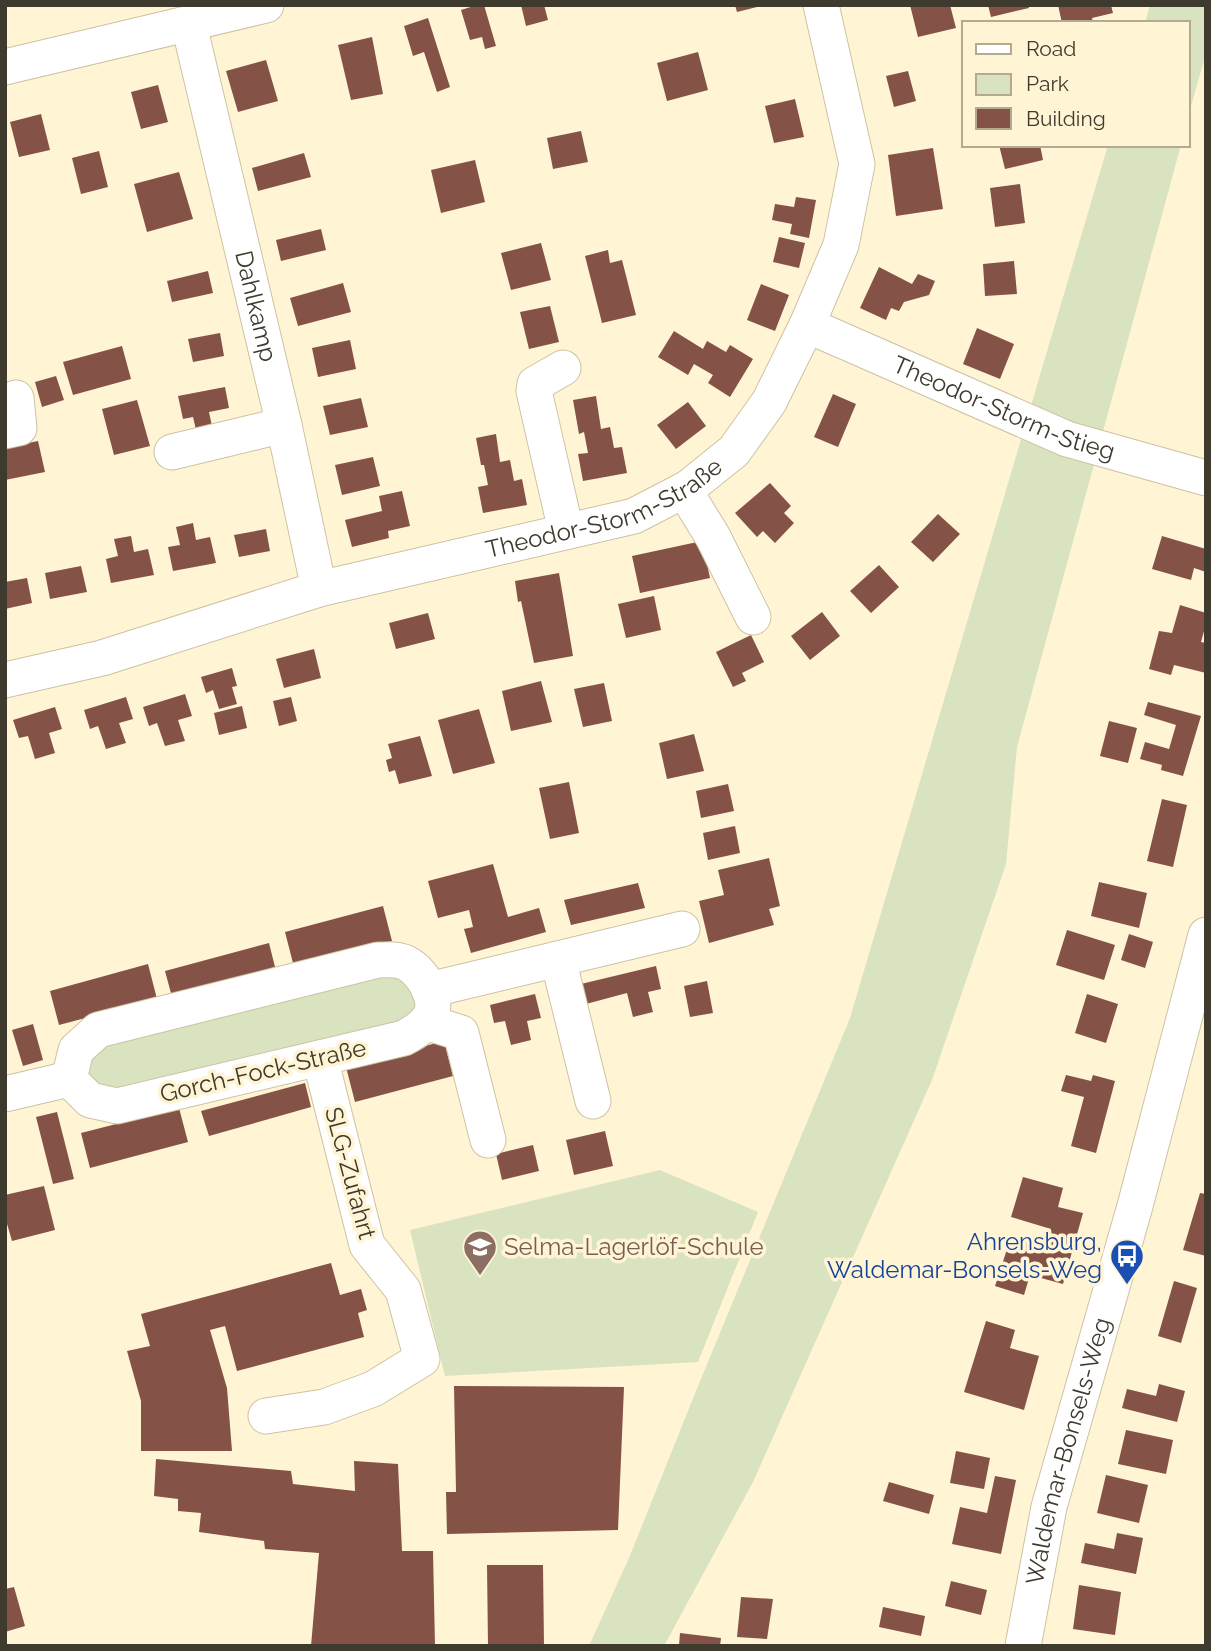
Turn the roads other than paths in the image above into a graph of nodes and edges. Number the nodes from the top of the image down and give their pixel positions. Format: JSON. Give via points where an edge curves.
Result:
{"nodes":[{"id":1,"x":266,"y":5,"type":"edge"},
{"id":2,"x":821,"y":5,"type":"edge"},
{"id":3,"x":189,"y":25,"type":"junction"},
{"id":4,"x":5,"y":67,"type":"edge"},
{"id":5,"x":807,"y":325,"type":"junction"},
{"id":6,"x":563,"y":368,"type":"dead end"},
{"id":7,"x":16,"y":398,"type":"dead end"},
{"id":8,"x":284,"y":425,"type":"junction"},
{"id":9,"x":5,"y":431,"type":"edge"},
{"id":10,"x":172,"y":452,"type":"dead end"},
{"id":11,"x":1206,"y":478,"type":"edge"},
{"id":12,"x":684,"y":490,"type":"junction"},
{"id":13,"x":566,"y":531,"type":"junction"},
{"id":14,"x":319,"y":589,"type":"junction"},
{"id":15,"x":753,"y":617,"type":"dead end"},
{"id":16,"x":5,"y":680,"type":"edge"},
{"id":17,"x":681,"y":929,"type":"dead end"},
{"id":18,"x":1206,"y":935,"type":"edge"},
{"id":19,"x":558,"y":959,"type":"junction"},
{"id":20,"x":428,"y":1006,"type":"junction"},
{"id":21,"x":320,"y":1058,"type":"junction"},
{"id":22,"x":69,"y":1079,"type":"junction"},
{"id":23,"x":5,"y":1094,"type":"edge"},
{"id":24,"x":593,"y":1101,"type":"dead end"},
{"id":25,"x":488,"y":1140,"type":"dead end"},
{"id":26,"x":267,"y":1416,"type":"dead end"},
{"id":27,"x":1023,"y":1646,"type":"edge"}],
"edges":[{"from":1,"to":3,"type":"street"},
{"from":2,"to":5,"type":"street","name":"Theodor-Storm-Straße","via":[[857,164],[841,245]]},
{"from":3,"to":4,"type":"street"},
{"from":3,"to":8,"type":"street","name":"Dahlkamp"},
{"from":5,"to":11,"type":"street","name":"Theodor-Storm-Stieg","via":[[1067,439]]},
{"from":5,"to":12,"type":"street","name":"Theodor-Storm-Straße","via":[[769,402],[734,451]]},
{"from":6,"to":13,"type":"street","via":[[534,384],[534,391]]},
{"from":7,"to":9,"type":"street","via":[[19,428]]},
{"from":8,"to":10,"type":"street"},
{"from":8,"to":14,"type":"street","name":"Dahlkamp"},
{"from":12,"to":13,"type":"street","name":"Theodor-Storm-Straße","via":[[635,516]]},
{"from":12,"to":15,"type":"street"},
{"from":13,"to":14,"type":"street","name":"Theodor-Storm-Straße"},
{"from":14,"to":16,"type":"street","name":"Theodor-Storm-Straße","via":[[102,658]]},
{"from":17,"to":19,"type":"street","name":"Gorch-Fock-Straße"},
{"from":18,"to":27,"type":"street","name":"Waldemar-Bonsels-Weg","via":[[1049,1507]]},
{"from":19,"to":20,"type":"street","name":"Gorch-Fock-Straße"},
{"from":19,"to":24,"type":"street"},
{"from":20,"to":21,"type":"street","name":"Gorch-Fock-Straße","via":[[404,1038]]},
{"from":20,"to":22,"type":"street","via":[[419,971],[402,961],[378,960],[98,1030],[76,1051]]},
{"from":20,"to":25,"type":"street","via":[[461,1033]]},
{"from":21,"to":22,"type":"street","name":"Gorch-Fock-Straße","via":[[117,1106],[90,1100]]},
{"from":21,"to":26,"type":"street","name":"SLG-Zufahrt","via":[[367,1245],[403,1290],[422,1360],[373,1389],[324,1407]]},
{"from":22,"to":23,"type":"street"}]}
